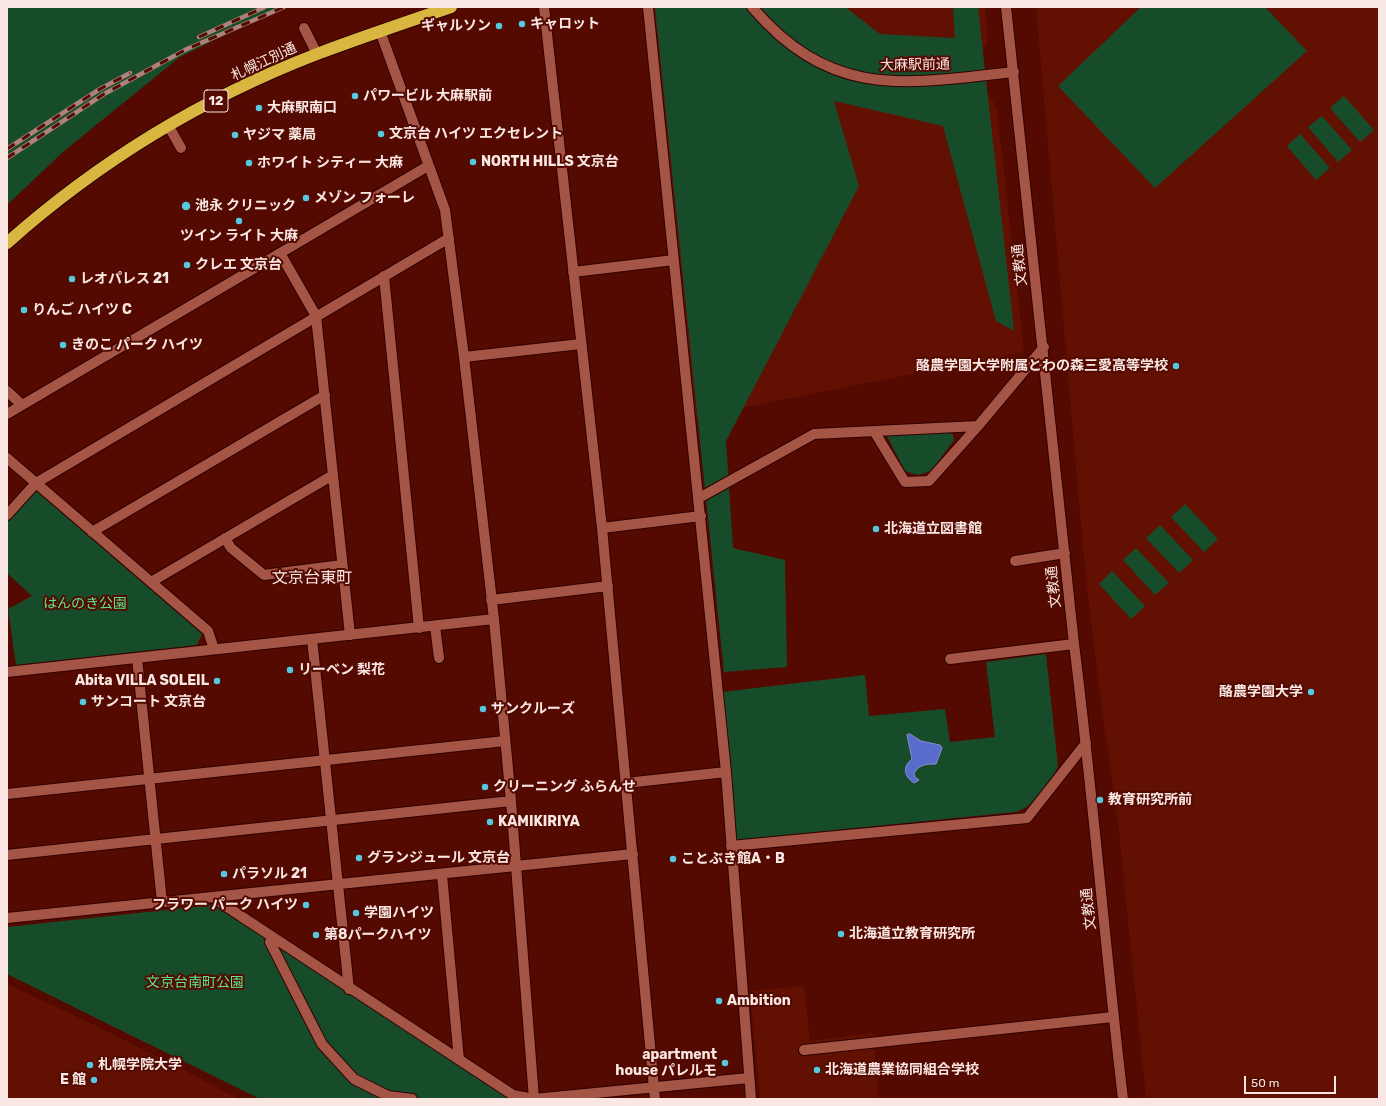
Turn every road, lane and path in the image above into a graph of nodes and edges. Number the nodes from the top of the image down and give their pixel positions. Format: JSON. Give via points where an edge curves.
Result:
{"nodes":[{"id":1,"x":452,"y":7,"type":"edge"},
{"id":2,"x":544,"y":7,"type":"edge"},
{"id":3,"x":648,"y":7,"type":"edge"},
{"id":4,"x":752,"y":7,"type":"edge"},
{"id":5,"x":1006,"y":7,"type":"edge"},
{"id":6,"x":304,"y":28,"type":"dead end"},
{"id":7,"x":380,"y":32,"type":"junction"},
{"id":8,"x":317,"y":54,"type":"junction"},
{"id":9,"x":1014,"y":72,"type":"junction"},
{"id":10,"x":168,"y":125,"type":"junction"},
{"id":11,"x":181,"y":148,"type":"dead end"},
{"id":12,"x":428,"y":166,"type":"junction"},
{"id":13,"x":449,"y":238,"type":"junction"},
{"id":14,"x":7,"y":243,"type":"edge"},
{"id":15,"x":280,"y":253,"type":"junction"},
{"id":16,"x":674,"y":260,"type":"junction"},
{"id":17,"x":573,"y":272,"type":"junction"},
{"id":18,"x":384,"y":276,"type":"junction"},
{"id":19,"x":316,"y":316,"type":"junction"},
{"id":20,"x":581,"y":344,"type":"junction"},
{"id":21,"x":1044,"y":347,"type":"junction"},
{"id":22,"x":464,"y":357,"type":"junction"},
{"id":23,"x":7,"y":391,"type":"edge"},
{"id":24,"x":325,"y":395,"type":"junction"},
{"id":25,"x":22,"y":405,"type":"junction"},
{"id":26,"x":7,"y":414,"type":"edge"},
{"id":27,"x":978,"y":426,"type":"junction"},
{"id":28,"x":874,"y":431,"type":"junction"},
{"id":29,"x":7,"y":458,"type":"edge"},
{"id":30,"x":333,"y":475,"type":"junction"},
{"id":31,"x":36,"y":483,"type":"junction"},
{"id":32,"x":699,"y":498,"type":"junction"},
{"id":33,"x":7,"y":515,"type":"edge"},
{"id":34,"x":701,"y":516,"type":"junction"},
{"id":35,"x":602,"y":528,"type":"junction"},
{"id":36,"x":92,"y":532,"type":"junction"},
{"id":37,"x":225,"y":538,"type":"junction"},
{"id":38,"x":1065,"y":552,"type":"junction"},
{"id":39,"x":1015,"y":561,"type":"dead end"},
{"id":40,"x":342,"y":565,"type":"junction"},
{"id":41,"x":151,"y":582,"type":"junction"},
{"id":42,"x":608,"y":586,"type":"junction"},
{"id":43,"x":492,"y":600,"type":"junction"},
{"id":44,"x":494,"y":619,"type":"junction"},
{"id":45,"x":435,"y":626,"type":"junction"},
{"id":46,"x":418,"y":628,"type":"junction"},
{"id":47,"x":350,"y":636,"type":"junction"},
{"id":48,"x":312,"y":639,"type":"junction"},
{"id":49,"x":1074,"y":644,"type":"junction"},
{"id":50,"x":214,"y":649,"type":"junction"},
{"id":51,"x":137,"y":658,"type":"junction"},
{"id":52,"x":438,"y":658,"type":"dead end"},
{"id":53,"x":950,"y":659,"type":"dead end"},
{"id":54,"x":7,"y":672,"type":"edge"},
{"id":55,"x":505,"y":741,"type":"junction"},
{"id":56,"x":1086,"y":743,"type":"junction"},
{"id":57,"x":324,"y":760,"type":"junction"},
{"id":58,"x":726,"y":772,"type":"junction"},
{"id":59,"x":148,"y":779,"type":"junction"},
{"id":60,"x":626,"y":783,"type":"junction"},
{"id":61,"x":7,"y":794,"type":"edge"},
{"id":62,"x":511,"y":801,"type":"junction"},
{"id":63,"x":331,"y":821,"type":"junction"},
{"id":64,"x":156,"y":840,"type":"junction"},
{"id":65,"x":732,"y":846,"type":"junction"},
{"id":66,"x":633,"y":854,"type":"junction"},
{"id":67,"x":7,"y":855,"type":"edge"},
{"id":68,"x":516,"y":866,"type":"junction"},
{"id":69,"x":442,"y":875,"type":"junction"},
{"id":70,"x":337,"y":885,"type":"junction"},
{"id":71,"x":212,"y":897,"type":"junction"},
{"id":72,"x":162,"y":902,"type":"junction"},
{"id":73,"x":7,"y":918,"type":"edge"},
{"id":74,"x":270,"y":942,"type":"dead end"},
{"id":75,"x":349,"y":989,"type":"junction"},
{"id":76,"x":1113,"y":1017,"type":"junction"},
{"id":77,"x":804,"y":1050,"type":"dead end"},
{"id":78,"x":459,"y":1060,"type":"junction"},
{"id":79,"x":749,"y":1078,"type":"junction"},
{"id":80,"x":654,"y":1088,"type":"junction"},
{"id":81,"x":412,"y":1099,"type":"edge"},
{"id":82,"x":534,"y":1099,"type":"edge"},
{"id":83,"x":655,"y":1099,"type":"edge"},
{"id":84,"x":751,"y":1099,"type":"edge"},
{"id":85,"x":1123,"y":1099,"type":"edge"}],
"edges":[{"from":1,"to":7,"type":"highway","name":"札幌江別通","number":"12"},
{"from":2,"to":17,"type":"street"},
{"from":3,"to":16,"type":"street"},
{"from":4,"to":9,"type":"street","name":"大麻駅前通","via":[[774,30],[803,53],[858,77],[914,82]]},
{"from":5,"to":9,"type":"street"},
{"from":6,"to":8,"type":"street"},
{"from":7,"to":8,"type":"highway","name":"札幌江別通","number":"12"},
{"from":7,"to":12,"type":"street"},
{"from":8,"to":10,"type":"highway","name":"札幌江別通","number":"12"},
{"from":9,"to":21,"type":"street","name":"文教通"},
{"from":10,"to":11,"type":"street"},
{"from":10,"to":14,"type":"highway","name":"札幌江別通","number":"12","via":[[83,180]]},
{"from":12,"to":13,"type":"street","via":[[445,210]]},
{"from":12,"to":15,"type":"street"},
{"from":13,"to":18,"type":"street"},
{"from":13,"to":22,"type":"street"},
{"from":15,"to":19,"type":"street"},
{"from":15,"to":25,"type":"street"},
{"from":16,"to":17,"type":"street"},
{"from":16,"to":32,"type":"street"},
{"from":17,"to":20,"type":"street"},
{"from":18,"to":19,"type":"street"},
{"from":18,"to":46,"type":"street"},
{"from":19,"to":24,"type":"street"},
{"from":19,"to":31,"type":"street"},
{"from":20,"to":22,"type":"street"},
{"from":20,"to":35,"type":"street"},
{"from":21,"to":27,"type":"street"},
{"from":21,"to":38,"type":"street","name":"文教通"},
{"from":22,"to":43,"type":"street"},
{"from":23,"to":25,"type":"street"},
{"from":24,"to":30,"type":"street"},
{"from":24,"to":36,"type":"street"},
{"from":25,"to":26,"type":"street"},
{"from":27,"to":28,"type":"street"},
{"from":27,"to":28,"type":"street","via":[[929,481],[904,482]]},
{"from":28,"to":32,"type":"street","via":[[814,434]]},
{"from":29,"to":31,"type":"street"},
{"from":30,"to":37,"type":"street"},
{"from":30,"to":40,"type":"street"},
{"from":31,"to":33,"type":"street"},
{"from":31,"to":36,"type":"street"},
{"from":32,"to":34,"type":"street"},
{"from":34,"to":35,"type":"street"},
{"from":34,"to":58,"type":"street"},
{"from":35,"to":42,"type":"street"},
{"from":36,"to":41,"type":"street"},
{"from":37,"to":40,"type":"street","via":[[231,548],[264,575]]},
{"from":37,"to":41,"type":"street"},
{"from":38,"to":39,"type":"street"},
{"from":38,"to":49,"type":"street","name":"文教通"},
{"from":40,"to":47,"type":"street"},
{"from":41,"to":50,"type":"street","via":[[208,631]]},
{"from":42,"to":43,"type":"street"},
{"from":42,"to":60,"type":"street"},
{"from":43,"to":44,"type":"street"},
{"from":44,"to":45,"type":"street"},
{"from":44,"to":55,"type":"street"},
{"from":45,"to":46,"type":"street"},
{"from":45,"to":52,"type":"street"},
{"from":46,"to":47,"type":"street"},
{"from":47,"to":48,"type":"street"},
{"from":48,"to":50,"type":"street"},
{"from":48,"to":57,"type":"street"},
{"from":49,"to":53,"type":"street"},
{"from":49,"to":56,"type":"street","name":"文教通"},
{"from":50,"to":51,"type":"street"},
{"from":51,"to":54,"type":"street"},
{"from":51,"to":59,"type":"street"},
{"from":55,"to":57,"type":"street"},
{"from":55,"to":62,"type":"street"},
{"from":56,"to":65,"type":"street","via":[[1027,818]]},
{"from":56,"to":76,"type":"street","name":"文教通"},
{"from":57,"to":59,"type":"street"},
{"from":57,"to":63,"type":"street"},
{"from":58,"to":60,"type":"street"},
{"from":58,"to":65,"type":"street"},
{"from":59,"to":61,"type":"street"},
{"from":59,"to":64,"type":"street"},
{"from":60,"to":66,"type":"street"},
{"from":62,"to":63,"type":"street"},
{"from":62,"to":68,"type":"street"},
{"from":63,"to":64,"type":"street"},
{"from":63,"to":70,"type":"street"},
{"from":64,"to":67,"type":"street"},
{"from":64,"to":72,"type":"street"},
{"from":65,"to":79,"type":"street"},
{"from":66,"to":68,"type":"street"},
{"from":66,"to":80,"type":"street"},
{"from":68,"to":69,"type":"street"},
{"from":68,"to":82,"type":"street"},
{"from":69,"to":70,"type":"street"},
{"from":69,"to":78,"type":"street"},
{"from":70,"to":71,"type":"street"},
{"from":70,"to":75,"type":"street"},
{"from":71,"to":72,"type":"street"},
{"from":71,"to":75,"type":"street"},
{"from":72,"to":73,"type":"street"},
{"from":74,"to":81,"type":"street","via":[[322,1044],[354,1079],[388,1096]]},
{"from":75,"to":78,"type":"street"},
{"from":76,"to":77,"type":"street"},
{"from":76,"to":85,"type":"street","name":"文教通"},
{"from":78,"to":82,"type":"street","via":[[513,1095]]},
{"from":79,"to":80,"type":"street"},
{"from":79,"to":84,"type":"street"},
{"from":80,"to":82,"type":"street"},
{"from":80,"to":83,"type":"street"}]}
